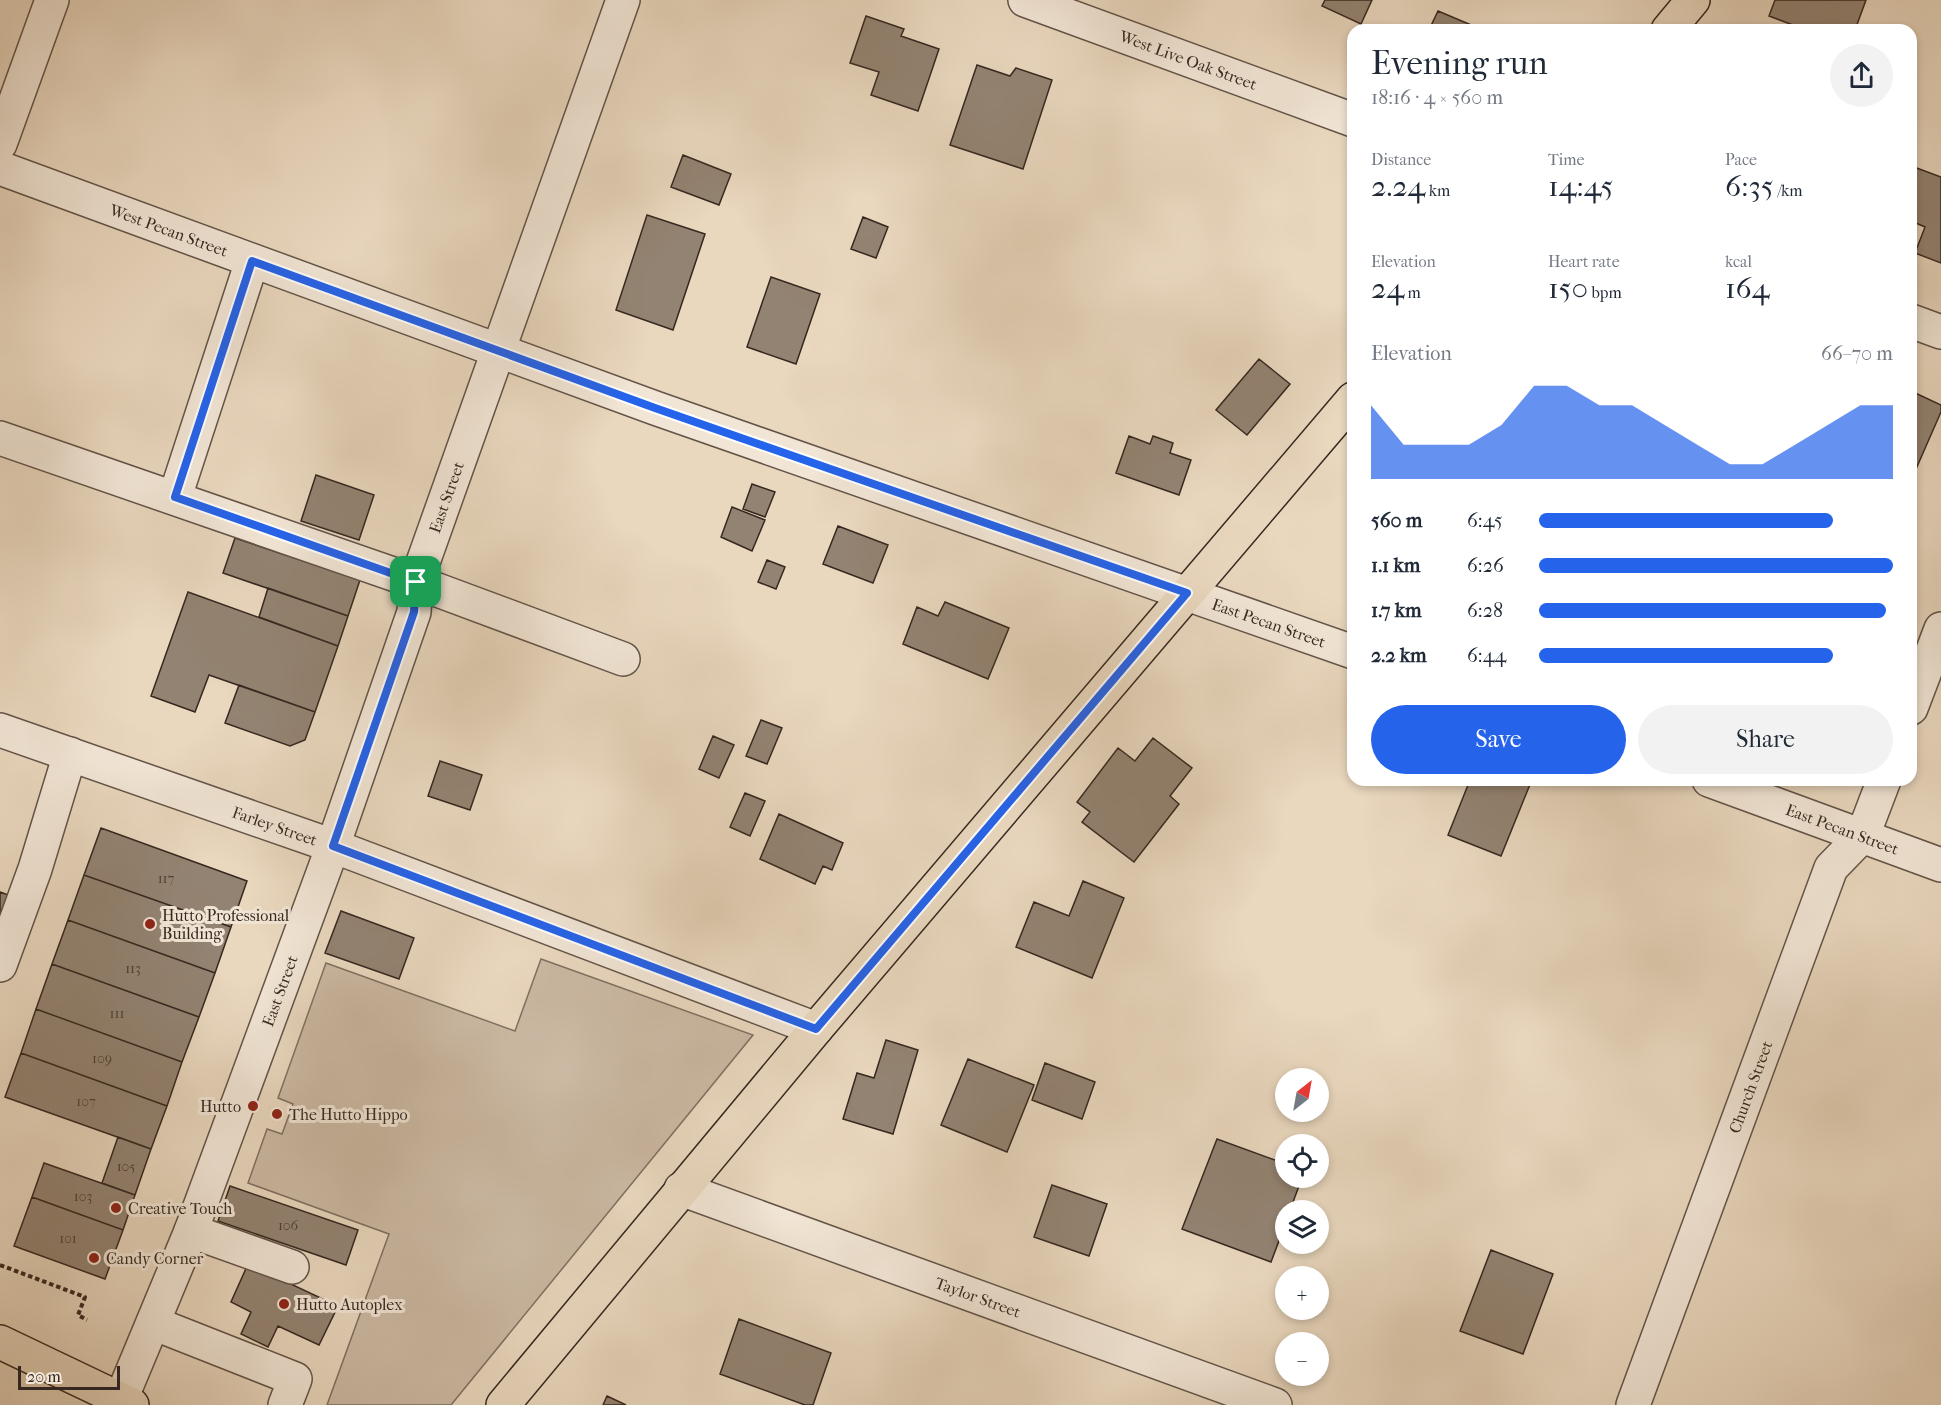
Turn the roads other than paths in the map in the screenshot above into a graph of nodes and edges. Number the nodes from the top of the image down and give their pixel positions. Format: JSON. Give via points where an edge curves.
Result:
{"nodes":[{"id":1,"x":52,"y":0,"type":"edge"},
{"id":2,"x":623,"y":0,"type":"edge"},
{"id":3,"x":1025,"y":0,"type":"edge"},
{"id":4,"x":1694,"y":0,"type":"edge"},
{"id":5,"x":1673,"y":24,"type":"edge"},
{"id":6,"x":1347,"y":118,"type":"edge"},
{"id":7,"x":0,"y":144,"type":"edge"},
{"id":8,"x":0,"y":168,"type":"edge"},
{"id":9,"x":252,"y":261,"type":"junction"},
{"id":10,"x":1917,"y":323,"type":"edge"},
{"id":11,"x":1941,"y":332,"type":"edge"},
{"id":12,"x":497,"y":350,"type":"junction"},
{"id":13,"x":1347,"y":406,"type":"edge"},
{"id":14,"x":0,"y":438,"type":"edge"},
{"id":15,"x":175,"y":497,"type":"junction"},
{"id":16,"x":416,"y":582,"type":"junction"},
{"id":17,"x":1187,"y":593,"type":"junction"},
{"id":18,"x":1941,"y":628,"type":"edge"},
{"id":19,"x":1347,"y":650,"type":"edge"},
{"id":20,"x":623,"y":659,"type":"dead end"},
{"id":21,"x":1917,"y":692,"type":"edge"},
{"id":22,"x":0,"y":730,"type":"edge"},
{"id":23,"x":70,"y":754,"type":"junction"},
{"id":24,"x":1726,"y":786,"type":"edge"},
{"id":25,"x":1882,"y":786,"type":"edge"},
{"id":26,"x":1863,"y":835,"type":"junction"},
{"id":27,"x":333,"y":846,"type":"junction"},
{"id":28,"x":1941,"y":865,"type":"edge"},
{"id":29,"x":0,"y":966,"type":"edge"},
{"id":30,"x":816,"y":1029,"type":"junction"},
{"id":31,"x":681,"y":1189,"type":"junction"},
{"id":32,"x":191,"y":1232,"type":"junction"},
{"id":33,"x":292,"y":1267,"type":"dead end"},
{"id":34,"x":153,"y":1323,"type":"junction"},
{"id":35,"x":0,"y":1342,"type":"edge"},
{"id":36,"x":127,"y":1402,"type":"edge"},
{"id":37,"x":285,"y":1405,"type":"edge"},
{"id":38,"x":502,"y":1405,"type":"edge"},
{"id":39,"x":1275,"y":1405,"type":"edge"},
{"id":40,"x":1633,"y":1405,"type":"edge"}],
"edges":[{"from":1,"to":7,"type":"street"},
{"from":2,"to":12,"type":"street","name":"East Street"},
{"from":3,"to":6,"type":"street","name":"West Live Oak Street"},
{"from":4,"to":5,"type":"main road"},
{"from":8,"to":9,"type":"street","name":"West Pecan Street"},
{"from":9,"to":12,"type":"street","name":"West Pecan Street"},
{"from":9,"to":15,"type":"street"},
{"from":10,"to":11,"type":"street"},
{"from":12,"to":16,"type":"street","name":"East Street"},
{"from":12,"to":17,"type":"street","name":"West Pecan Street"},
{"from":13,"to":17,"type":"main road"},
{"from":14,"to":15,"type":"street"},
{"from":15,"to":16,"type":"street"},
{"from":16,"to":20,"type":"street"},
{"from":16,"to":27,"type":"street","name":"East Street","via":[[414,612]]},
{"from":17,"to":19,"type":"street","name":"East Pecan Street"},
{"from":17,"to":30,"type":"main road"},
{"from":18,"to":21,"type":"street"},
{"from":22,"to":23,"type":"street","name":"Farley Street"},
{"from":23,"to":27,"type":"street","name":"Farley Street"},
{"from":23,"to":29,"type":"street","via":[[35,870]]},
{"from":24,"to":26,"type":"street","name":"East Pecan Street"},
{"from":25,"to":26,"type":"street","name":"Church Street"},
{"from":26,"to":28,"type":"street","name":"East Pecan Street"},
{"from":26,"to":40,"type":"street","name":"Church Street","via":[[1831,868]]},
{"from":27,"to":30,"type":"street","name":"Farley Street"},
{"from":27,"to":32,"type":"street","name":"East Street"},
{"from":30,"to":31,"type":"main road"},
{"from":31,"to":38,"type":"main road"},
{"from":31,"to":39,"type":"street","name":"Taylor Street"},
{"from":32,"to":33,"type":"street"},
{"from":32,"to":34,"type":"street","name":"East Street"},
{"from":34,"to":36,"type":"street","name":"East Street"},
{"from":34,"to":37,"type":"street","via":[[295,1379]]},
{"from":35,"to":36,"type":"main road"}]}
